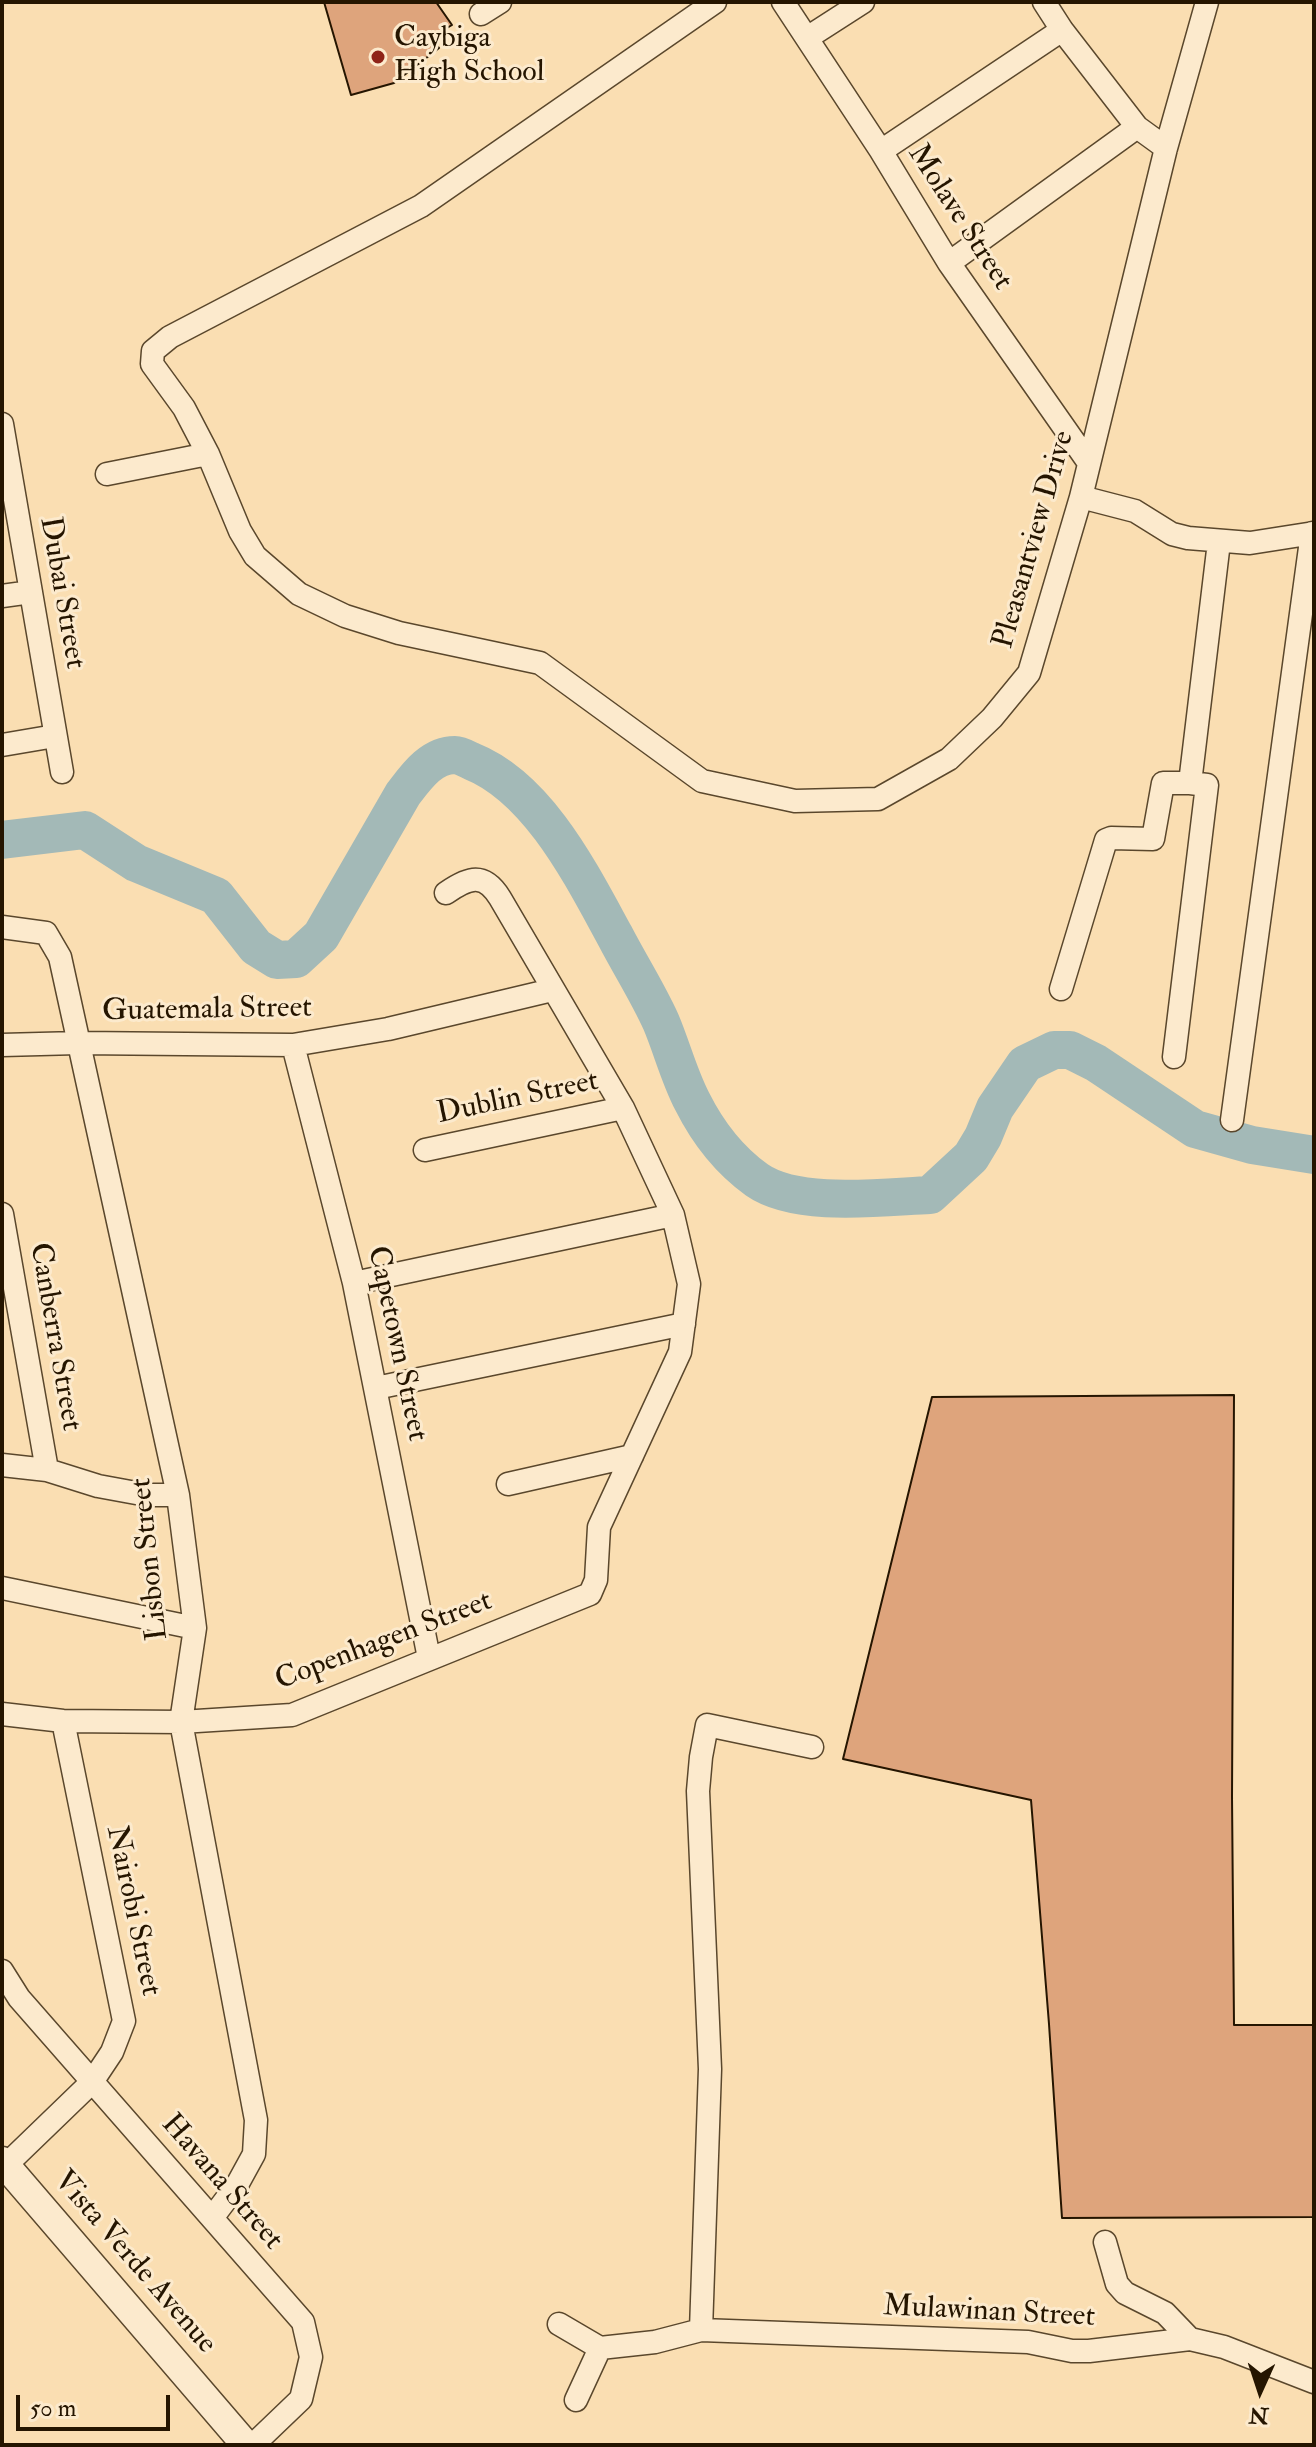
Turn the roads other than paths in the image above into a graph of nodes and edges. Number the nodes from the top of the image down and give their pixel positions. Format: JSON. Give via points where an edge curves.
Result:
{"nodes":[{"id":1,"x":715,"y":2,"type":"edge"},
{"id":2,"x":783,"y":2,"type":"edge"},
{"id":3,"x":863,"y":2,"type":"edge"},
{"id":4,"x":1044,"y":2,"type":"edge"},
{"id":5,"x":1206,"y":3,"type":"edge"},
{"id":6,"x":1062,"y":30,"type":"junction"},
{"id":7,"x":807,"y":38,"type":"junction"},
{"id":8,"x":1137,"y":127,"type":"junction"},
{"id":9,"x":1166,"y":148,"type":"junction"},
{"id":10,"x":881,"y":151,"type":"junction"},
{"id":11,"x":949,"y":263,"type":"junction"},
{"id":12,"x":2,"y":424,"type":"edge"},
{"id":13,"x":208,"y":454,"type":"junction"},
{"id":14,"x":1089,"y":463,"type":"junction"},
{"id":15,"x":107,"y":474,"type":"dead end"},
{"id":16,"x":1081,"y":497,"type":"junction"},
{"id":17,"x":1313,"y":533,"type":"edge"},
{"id":18,"x":1219,"y":542,"type":"junction"},
{"id":19,"x":31,"y":592,"type":"junction"},
{"id":20,"x":2,"y":596,"type":"edge"},
{"id":21,"x":55,"y":736,"type":"junction"},
{"id":22,"x":2,"y":745,"type":"edge"},
{"id":23,"x":62,"y":772,"type":"dead end"},
{"id":24,"x":1190,"y":783,"type":"junction"},
{"id":25,"x":446,"y":893,"type":"dead end"},
{"id":26,"x":2,"y":927,"type":"edge"},
{"id":27,"x":1061,"y":989,"type":"dead end"},
{"id":28,"x":552,"y":990,"type":"junction"},
{"id":29,"x":78,"y":1043,"type":"junction"},
{"id":30,"x":2,"y":1045,"type":"edge"},
{"id":31,"x":293,"y":1045,"type":"junction"},
{"id":32,"x":1174,"y":1057,"type":"dead end"},
{"id":33,"x":623,"y":1108,"type":"junction"},
{"id":34,"x":1232,"y":1120,"type":"dead end"},
{"id":35,"x":425,"y":1150,"type":"dead end"},
{"id":36,"x":2,"y":1214,"type":"edge"},
{"id":37,"x":673,"y":1215,"type":"junction"},
{"id":38,"x":354,"y":1283,"type":"junction"},
{"id":39,"x":684,"y":1324,"type":"junction"},
{"id":40,"x":376,"y":1388,"type":"junction"},
{"id":41,"x":632,"y":1456,"type":"junction"},
{"id":42,"x":2,"y":1465,"type":"edge"},
{"id":43,"x":47,"y":1470,"type":"junction"},
{"id":44,"x":508,"y":1484,"type":"dead end"},
{"id":45,"x":178,"y":1495,"type":"junction"},
{"id":46,"x":2,"y":1588,"type":"edge"},
{"id":47,"x":195,"y":1628,"type":"junction"},
{"id":48,"x":429,"y":1658,"type":"junction"},
{"id":49,"x":2,"y":1714,"type":"edge"},
{"id":50,"x":63,"y":1721,"type":"junction"},
{"id":51,"x":181,"y":1722,"type":"junction"},
{"id":52,"x":812,"y":1747,"type":"dead end"},
{"id":53,"x":2,"y":1971,"type":"edge"},
{"id":54,"x":92,"y":2082,"type":"junction"},
{"id":55,"x":4,"y":2163,"type":"edge"},
{"id":56,"x":212,"y":2218,"type":"junction"},
{"id":57,"x":1105,"y":2242,"type":"dead end"},
{"id":58,"x":559,"y":2324,"type":"dead end"},
{"id":59,"x":701,"y":2330,"type":"junction"},
{"id":60,"x":1190,"y":2339,"type":"junction"},
{"id":61,"x":600,"y":2348,"type":"junction"},
{"id":62,"x":1314,"y":2382,"type":"edge"},
{"id":63,"x":576,"y":2400,"type":"dead end"},
{"id":64,"x":246,"y":2445,"type":"edge"},
{"id":65,"x":253,"y":2445,"type":"edge"}],
"edges":[{"from":1,"to":13,"type":"street","name":"Pleasantview Drive","via":[[421,206],[170,337],[153,351],[152,364]]},
{"from":2,"to":7,"type":"street","name":"Molave Street"},
{"from":3,"to":7,"type":"street"},
{"from":4,"to":6,"type":"street"},
{"from":5,"to":9,"type":"street","name":"Pleasantview Drive"},
{"from":6,"to":8,"type":"street"},
{"from":6,"to":10,"type":"street"},
{"from":7,"to":10,"type":"street","name":"Molave Street"},
{"from":8,"to":9,"type":"street"},
{"from":8,"to":11,"type":"street"},
{"from":9,"to":14,"type":"street","name":"Pleasantview Drive"},
{"from":10,"to":11,"type":"street","name":"Molave Street"},
{"from":11,"to":14,"type":"street","name":"Molave Street"},
{"from":12,"to":19,"type":"street","name":"Dubai Street"},
{"from":13,"to":15,"type":"street"},
{"from":13,"to":16,"type":"street","name":"Pleasantview Drive","via":[[255,556],[299,594],[399,633],[540,663],[702,781],[795,801],[878,799],[949,759],[992,718],[1029,673]]},
{"from":14,"to":16,"type":"street","name":"Pleasantview Drive"},
{"from":16,"to":18,"type":"street","via":[[1135,511],[1172,534]]},
{"from":17,"to":18,"type":"street","via":[[1272,541]]},
{"from":17,"to":34,"type":"street"},
{"from":18,"to":24,"type":"street"},
{"from":19,"to":20,"type":"street"},
{"from":19,"to":21,"type":"street","name":"Dubai Street"},
{"from":21,"to":22,"type":"street"},
{"from":21,"to":23,"type":"street","name":"Dubai Street"},
{"from":24,"to":27,"type":"street","via":[[1163,783],[1154,838],[1106,840]]},
{"from":24,"to":32,"type":"street","via":[[1207,785]]},
{"from":25,"to":28,"type":"street","via":[[469,880],[492,885]]},
{"from":26,"to":29,"type":"street","name":"Lisbon Street","via":[[46,933],[60,957]]},
{"from":28,"to":31,"type":"street","name":"Guatemala Street","via":[[388,1029]]},
{"from":28,"to":33,"type":"street"},
{"from":29,"to":30,"type":"street","name":"Guatemala Street"},
{"from":29,"to":31,"type":"street","name":"Guatemala Street"},
{"from":29,"to":45,"type":"street","name":"Lisbon Street"},
{"from":31,"to":38,"type":"street","name":"Capetown Street"},
{"from":33,"to":35,"type":"street","name":"Dublin Street"},
{"from":33,"to":37,"type":"street"},
{"from":36,"to":43,"type":"street","name":"Canberra Street"},
{"from":37,"to":38,"type":"street"},
{"from":37,"to":39,"type":"street","via":[[689,1284]]},
{"from":38,"to":40,"type":"street","name":"Capetown Street"},
{"from":39,"to":40,"type":"street"},
{"from":39,"to":41,"type":"street","via":[[680,1352]]},
{"from":40,"to":48,"type":"street","name":"Capetown Street"},
{"from":41,"to":44,"type":"street"},
{"from":41,"to":48,"type":"street","name":"Copenhagen Street","via":[[599,1527],[596,1580],[590,1594]]},
{"from":42,"to":43,"type":"street"},
{"from":43,"to":45,"type":"street","via":[[98,1486]]},
{"from":45,"to":47,"type":"street","name":"Lisbon Street"},
{"from":46,"to":47,"type":"street"},
{"from":47,"to":51,"type":"street","name":"Lisbon Street"},
{"from":48,"to":51,"type":"street","name":"Copenhagen Street","via":[[292,1715]]},
{"from":49,"to":50,"type":"street","name":"Copenhagen Street"},
{"from":50,"to":51,"type":"street","name":"Copenhagen Street"},
{"from":50,"to":54,"type":"street","name":"Nairobi Street","via":[[124,2021]]},
{"from":51,"to":56,"type":"street","name":"Lisbon Street","via":[[256,2120],[254,2154]]},
{"from":52,"to":59,"type":"street","via":[[707,1725],[704,1740],[698,1791],[710,2069]]},
{"from":53,"to":54,"type":"street","name":"Havana Street"},
{"from":54,"to":55,"type":"street","name":"Nairobi Street"},
{"from":54,"to":56,"type":"street","name":"Havana Street"},
{"from":55,"to":64,"type":"street","name":"Vista Verde Avenue"},
{"from":56,"to":65,"type":"street","name":"Havana Street","via":[[303,2322],[311,2357],[301,2399]]},
{"from":57,"to":60,"type":"street","via":[[1117,2284],[1165,2313]]},
{"from":58,"to":61,"type":"street"},
{"from":59,"to":60,"type":"street","name":"Mulawinan Street","via":[[1028,2342],[1072,2351]]},
{"from":59,"to":61,"type":"street","name":"Mulawinan Street"},
{"from":60,"to":62,"type":"street","name":"Mulawinan Street"},
{"from":61,"to":63,"type":"street"}]}
